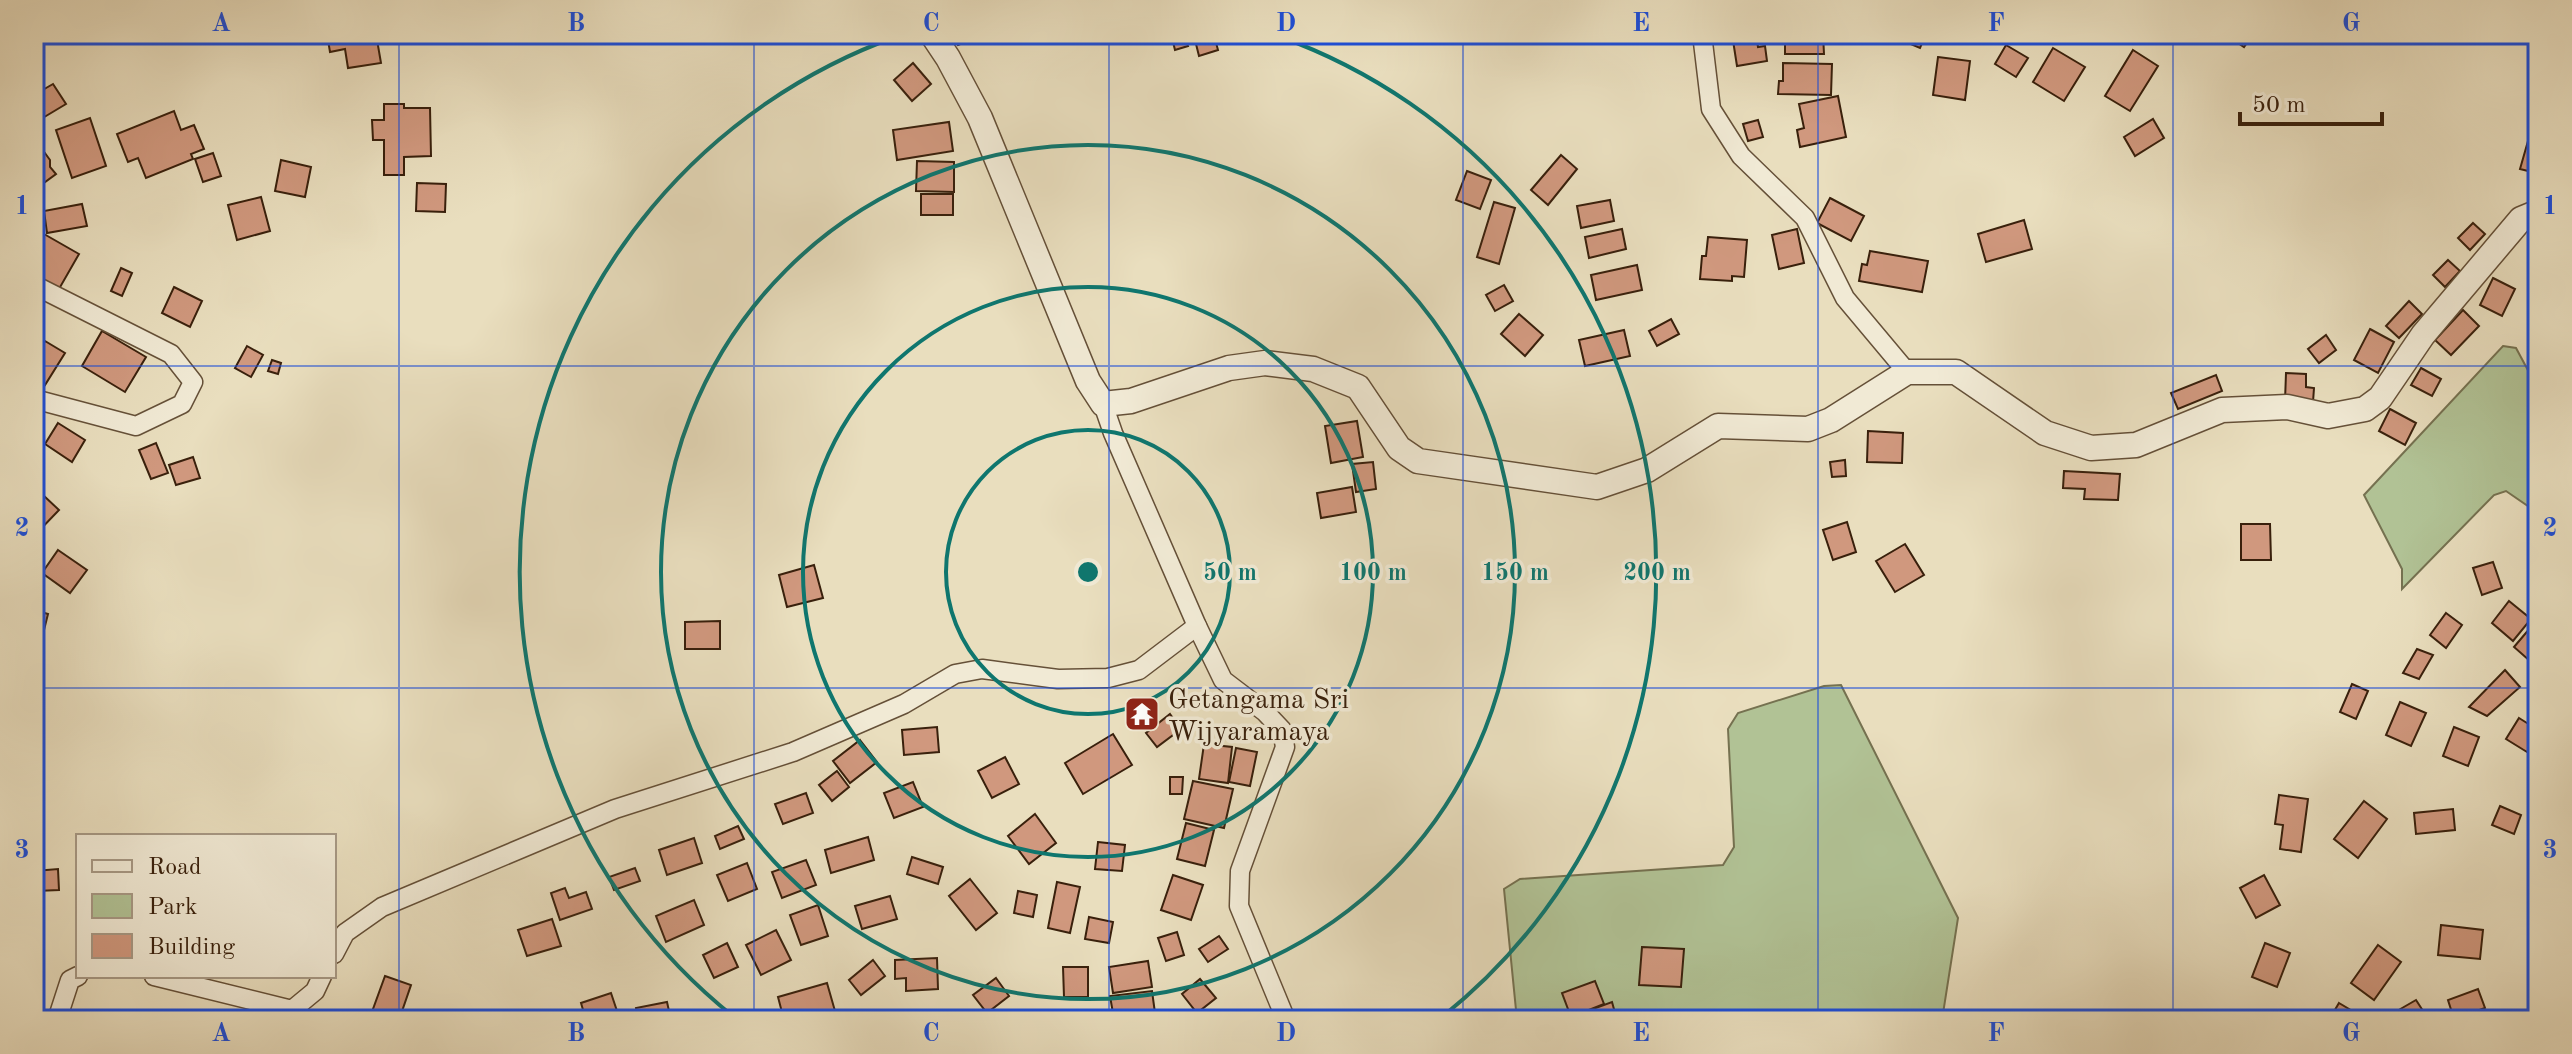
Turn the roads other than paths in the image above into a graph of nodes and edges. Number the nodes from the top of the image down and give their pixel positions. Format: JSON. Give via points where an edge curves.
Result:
{"nodes":[{"id":1,"x":932,"y":34,"type":"edge"},
{"id":2,"x":1702,"y":34,"type":"edge"},
{"id":3,"x":2538,"y":212,"type":"edge"},
{"id":4,"x":34,"y":285,"type":"edge"},
{"id":5,"x":1907,"y":372,"type":"junction"},
{"id":6,"x":34,"y":399,"type":"edge"},
{"id":7,"x":1103,"y":404,"type":"junction"},
{"id":8,"x":1197,"y":626,"type":"junction"},
{"id":9,"x":336,"y":950,"type":"edge"},
{"id":10,"x":76,"y":977,"type":"edge"},
{"id":11,"x":162,"y":978,"type":"edge"},
{"id":12,"x":321,"y":978,"type":"edge"},
{"id":13,"x":57,"y":1020,"type":"edge"},
{"id":14,"x":1286,"y":1020,"type":"edge"}],
"edges":[{"from":1,"to":7,"type":"street","via":[[980,118],[1088,381]]},
{"from":2,"to":5,"type":"street","via":[[1711,109],[1741,156],[1805,218],[1845,298]]},
{"from":3,"to":5,"type":"street","via":[[2521,219],[2423,335],[2380,398],[2365,409],[2328,416],[2287,407],[2222,410],[2136,445],[2091,448],[2045,433],[1956,372]]},
{"from":4,"to":6,"type":"street","via":[[171,354],[193,382],[182,404],[136,426]]},
{"from":5,"to":7,"type":"street","via":[[1808,429],[1718,426],[1647,470],[1597,487],[1418,461],[1399,448],[1358,387],[1313,369],[1265,363],[1229,368],[1131,401]]},
{"from":7,"to":8,"type":"street"},
{"from":8,"to":9,"type":"street","via":[[1139,670],[1108,678],[1058,679],[982,669],[955,674],[904,704],[793,752],[615,809],[382,907],[345,933]]},
{"from":8,"to":14,"type":"street","via":[[1223,680],[1282,730],[1285,747],[1240,871],[1239,906]]},
{"from":10,"to":13,"type":"street","via":[[70,980]]},
{"from":11,"to":12,"type":"street","via":[[292,1010],[315,991]]}]}
